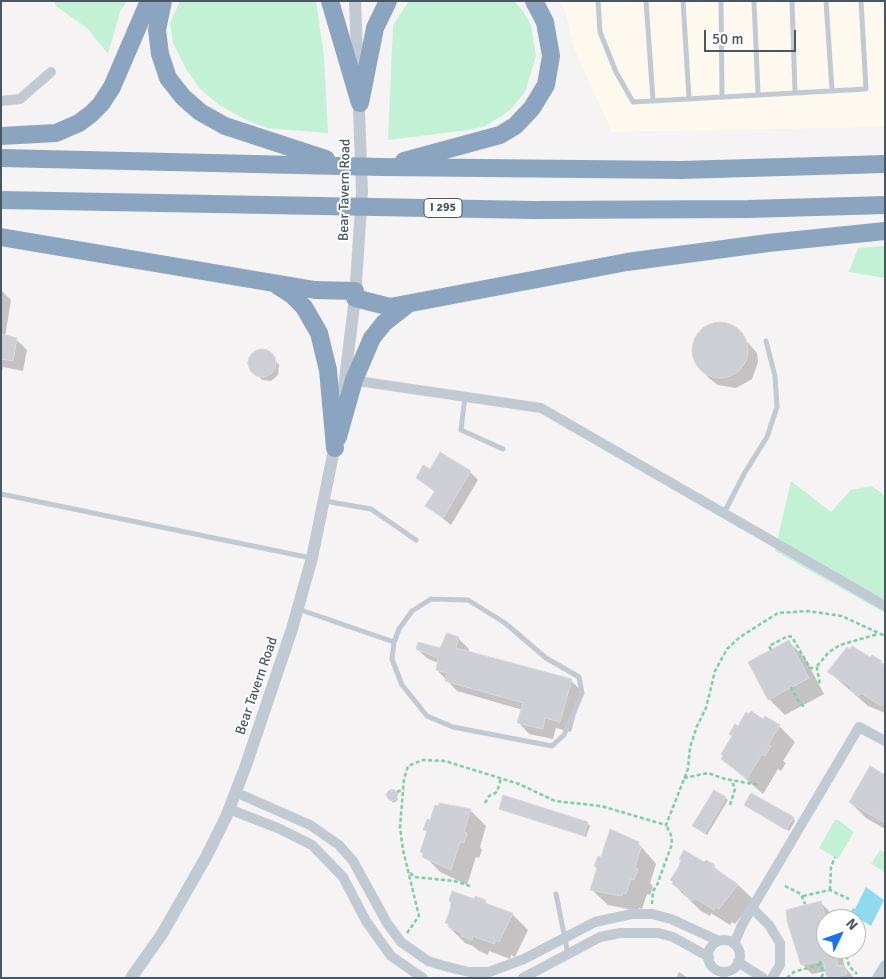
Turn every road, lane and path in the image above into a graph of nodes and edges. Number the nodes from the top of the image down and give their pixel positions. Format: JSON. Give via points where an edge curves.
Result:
{"nodes":[{"id":1,"x":149,"y":1,"type":"edge"},
{"id":2,"x":164,"y":1,"type":"edge"},
{"id":3,"x":330,"y":1,"type":"edge"},
{"id":4,"x":354,"y":1,"type":"edge"},
{"id":5,"x":388,"y":1,"type":"edge"},
{"id":6,"x":534,"y":1,"type":"edge"},
{"id":7,"x":598,"y":1,"type":"edge"},
{"id":8,"x":646,"y":1,"type":"edge"},
{"id":9,"x":683,"y":1,"type":"edge"},
{"id":10,"x":721,"y":1,"type":"edge"},
{"id":11,"x":754,"y":1,"type":"edge"},
{"id":12,"x":792,"y":1,"type":"edge"},
{"id":13,"x":826,"y":1,"type":"edge"},
{"id":14,"x":861,"y":1,"type":"edge"},
{"id":15,"x":51,"y":72,"type":"dead end"},
{"id":16,"x":832,"y":90,"type":"junction"},
{"id":17,"x":794,"y":92,"type":"junction"},
{"id":18,"x":758,"y":94,"type":"junction"},
{"id":19,"x":722,"y":96,"type":"junction"},
{"id":20,"x":689,"y":98,"type":"junction"},
{"id":21,"x":1,"y":100,"type":"edge"},
{"id":22,"x":653,"y":100,"type":"junction"},
{"id":23,"x":360,"y":103,"type":"junction"},
{"id":24,"x":1,"y":136,"type":"edge"},
{"id":25,"x":1,"y":158,"type":"edge"},
{"id":26,"x":885,"y":164,"type":"edge"},
{"id":27,"x":348,"y":166,"type":"junction"},
{"id":28,"x":381,"y":167,"type":"junction"},
{"id":29,"x":1,"y":200,"type":"edge"},
{"id":30,"x":885,"y":205,"type":"edge"},
{"id":31,"x":885,"y":231,"type":"edge"},
{"id":32,"x":1,"y":237,"type":"edge"},
{"id":33,"x":269,"y":282,"type":"junction"},
{"id":34,"x":355,"y":294,"type":"junction"},
{"id":35,"x":410,"y":304,"type":"junction"},
{"id":36,"x":766,"y":340,"type":"dead end"},
{"id":37,"x":349,"y":379,"type":"junction"},
{"id":38,"x":466,"y":397,"type":"junction"},
{"id":39,"x":335,"y":448,"type":"junction"},
{"id":40,"x":503,"y":449,"type":"dead end"},
{"id":41,"x":1,"y":494,"type":"edge"},
{"id":42,"x":325,"y":501,"type":"junction"},
{"id":43,"x":724,"y":513,"type":"junction"},
{"id":44,"x":416,"y":540,"type":"dead end"},
{"id":45,"x":312,"y":558,"type":"junction"},
{"id":46,"x":885,"y":606,"type":"edge"},
{"id":47,"x":298,"y":609,"type":"junction"},
{"id":48,"x":880,"y":634,"type":"junction"},
{"id":49,"x":885,"y":636,"type":"edge"},
{"id":50,"x":394,"y":642,"type":"junction"},
{"id":51,"x":771,"y":650,"type":"dead end"},
{"id":52,"x":816,"y":667,"type":"junction"},
{"id":53,"x":820,"y":685,"type":"dead end"},
{"id":54,"x":791,"y":687,"type":"dead end"},
{"id":55,"x":804,"y":707,"type":"dead end"},
{"id":56,"x":885,"y":741,"type":"edge"},
{"id":57,"x":501,"y":778,"type":"junction"},
{"id":58,"x":684,"y":778,"type":"junction"},
{"id":59,"x":732,"y":780,"type":"junction"},
{"id":60,"x":759,"y":785,"type":"dead end"},
{"id":61,"x":404,"y":789,"type":"junction"},
{"id":62,"x":235,"y":792,"type":"junction"},
{"id":63,"x":397,"y":792,"type":"dead end"},
{"id":64,"x":485,"y":803,"type":"dead end"},
{"id":65,"x":730,"y":805,"type":"dead end"},
{"id":66,"x":229,"y":810,"type":"junction"},
{"id":67,"x":666,"y":825,"type":"junction"},
{"id":68,"x":835,"y":857,"type":"dead end"},
{"id":69,"x":410,"y":873,"type":"junction"},
{"id":70,"x":415,"y":876,"type":"junction"},
{"id":71,"x":411,"y":882,"type":"junction"},
{"id":72,"x":470,"y":886,"type":"dead end"},
{"id":73,"x":785,"y":886,"type":"dead end"},
{"id":74,"x":830,"y":890,"type":"junction"},
{"id":75,"x":556,"y":894,"type":"dead end"},
{"id":76,"x":803,"y":896,"type":"junction"},
{"id":77,"x":849,"y":899,"type":"dead end"},
{"id":78,"x":805,"y":904,"type":"dead end"},
{"id":79,"x":652,"y":905,"type":"dead end"},
{"id":80,"x":752,"y":908,"type":"junction"},
{"id":81,"x":407,"y":933,"type":"dead end"},
{"id":82,"x":565,"y":938,"type":"junction"},
{"id":83,"x":719,"y":941,"type":"junction"},
{"id":84,"x":734,"y":944,"type":"junction"},
{"id":85,"x":568,"y":954,"type":"junction"},
{"id":86,"x":708,"y":957,"type":"junction"},
{"id":87,"x":847,"y":959,"type":"edge"},
{"id":88,"x":738,"y":962,"type":"junction"},
{"id":89,"x":885,"y":965,"type":"edge"},
{"id":90,"x":857,"y":974,"type":"dead end"},
{"id":91,"x":469,"y":975,"type":"edge"},
{"id":92,"x":131,"y":978,"type":"edge"},
{"id":93,"x":423,"y":978,"type":"edge"},
{"id":94,"x":522,"y":978,"type":"edge"},
{"id":95,"x":763,"y":978,"type":"edge"},
{"id":96,"x":772,"y":978,"type":"edge"},
{"id":97,"x":787,"y":978,"type":"edge"},
{"id":98,"x":821,"y":978,"type":"edge"},
{"id":99,"x":877,"y":978,"type":"edge"}],
"edges":[{"from":1,"to":24,"type":"highway","via":[[112,87],[91,114],[56,133]]},
{"from":2,"to":27,"type":"highway","via":[[157,36],[162,62],[171,83],[192,106],[241,133]]},
{"from":3,"to":23,"type":"highway"},
{"from":4,"to":23,"type":"street","name":"Bear Tavern Road"},
{"from":5,"to":23,"type":"highway","via":[[375,28]]},
{"from":6,"to":28,"type":"highway","via":[[545,22],[551,56],[546,84],[527,114],[508,131],[491,139]]},
{"from":7,"to":22,"type":"lane","via":[[600,32],[616,72],[633,102]]},
{"from":8,"to":22,"type":"lane"},
{"from":9,"to":20,"type":"lane"},
{"from":10,"to":19,"type":"lane"},
{"from":11,"to":18,"type":"lane"},
{"from":12,"to":17,"type":"lane"},
{"from":13,"to":16,"type":"lane"},
{"from":14,"to":16,"type":"lane","via":[[866,89]]},
{"from":15,"to":21,"type":"street","via":[[20,99]]},
{"from":16,"to":17,"type":"lane"},
{"from":17,"to":18,"type":"lane"},
{"from":18,"to":19,"type":"lane"},
{"from":19,"to":20,"type":"lane"},
{"from":20,"to":22,"type":"lane"},
{"from":23,"to":34,"type":"street","name":"Bear Tavern Road","via":[[360,227]]},
{"from":25,"to":27,"type":"highway"},
{"from":26,"to":28,"type":"highway","via":[[681,170]]},
{"from":27,"to":28,"type":"highway"},
{"from":29,"to":30,"type":"highway","number":"I 295","via":[[533,210],[739,210]]},
{"from":31,"to":35,"type":"highway","via":[[627,262]]},
{"from":32,"to":33,"type":"highway"},
{"from":33,"to":34,"type":"highway"},
{"from":33,"to":39,"type":"highway","via":[[297,300],[319,333],[328,370]]},
{"from":34,"to":35,"type":"highway","via":[[384,306]]},
{"from":34,"to":37,"type":"street","name":"Bear Tavern Road"},
{"from":35,"to":37,"type":"highway","via":[[378,330]]},
{"from":36,"to":43,"type":"lane","via":[[775,376],[777,407],[767,437]]},
{"from":37,"to":38,"type":"street"},
{"from":37,"to":39,"type":"highway"},
{"from":38,"to":40,"type":"lane","via":[[461,430]]},
{"from":38,"to":43,"type":"street","via":[[541,408]]},
{"from":39,"to":42,"type":"street","name":"Bear Tavern Road"},
{"from":41,"to":45,"type":"lane"},
{"from":42,"to":44,"type":"lane","via":[[370,509]]},
{"from":42,"to":45,"type":"street","name":"Bear Tavern Road"},
{"from":43,"to":46,"type":"street"},
{"from":45,"to":47,"type":"street","name":"Bear Tavern Road"},
{"from":47,"to":50,"type":"lane"},
{"from":47,"to":62,"type":"street","name":"Bear Tavern Road","via":[[270,699]]},
{"from":48,"to":49,"type":"path"},
{"from":48,"to":52,"type":"path","via":[[840,645]]},
{"from":48,"to":58,"type":"path","via":[[835,614],[795,611],[778,613],[740,637],[727,649],[715,671],[706,708],[690,747]]},
{"from":50,"to":50,"type":"lane","via":[[398,629],[412,611],[431,599],[468,600],[505,623],[546,658],[579,678],[582,693],[564,735],[552,746],[453,727],[427,716],[402,685],[392,660]]},
{"from":51,"to":52,"type":"path","via":[[769,646],[790,636],[810,668]]},
{"from":52,"to":53,"type":"path"},
{"from":54,"to":55,"type":"path"},
{"from":56,"to":80,"type":"street","via":[[859,727]]},
{"from":57,"to":61,"type":"path","via":[[445,761],[424,760],[408,766]]},
{"from":57,"to":64,"type":"path","via":[[497,792]]},
{"from":57,"to":67,"type":"path","via":[[554,801],[595,805]]},
{"from":58,"to":59,"type":"path","via":[[708,773]]},
{"from":58,"to":67,"type":"path"},
{"from":59,"to":60,"type":"path"},
{"from":59,"to":65,"type":"path","via":[[735,789]]},
{"from":61,"to":63,"type":"path"},
{"from":61,"to":69,"type":"path","via":[[400,827]]},
{"from":62,"to":66,"type":"street","name":"Bear Tavern Road"},
{"from":62,"to":91,"type":"street","via":[[322,831],[352,861],[401,942],[428,961]]},
{"from":66,"to":92,"type":"street","name":"Bear Tavern Road","via":[[185,896]]},
{"from":66,"to":93,"type":"street","via":[[312,845],[344,876],[366,921],[391,956]]},
{"from":67,"to":79,"type":"path","via":[[672,844],[652,891]]},
{"from":68,"to":74,"type":"path"},
{"from":69,"to":70,"type":"path"},
{"from":69,"to":71,"type":"path"},
{"from":70,"to":71,"type":"path"},
{"from":70,"to":72,"type":"path"},
{"from":71,"to":81,"type":"path","via":[[419,916]]},
{"from":73,"to":76,"type":"path"},
{"from":74,"to":76,"type":"path"},
{"from":74,"to":77,"type":"path"},
{"from":75,"to":82,"type":"lane"},
{"from":76,"to":78,"type":"path"},
{"from":80,"to":84,"type":"street"},
{"from":80,"to":96,"type":"street","via":[[769,924],[780,943],[780,965]]},
{"from":82,"to":83,"type":"street","via":[[595,922],[632,914],[652,914]]},
{"from":82,"to":85,"type":"lane"},
{"from":82,"to":91,"type":"street","via":[[508,966]]},
{"from":83,"to":84,"type":"street"},
{"from":83,"to":86,"type":"street","via":[[711,947]]},
{"from":84,"to":88,"type":"street","via":[[739,952]]},
{"from":85,"to":86,"type":"street","via":[[600,938],[639,932],[673,937]]},
{"from":85,"to":94,"type":"street"},
{"from":86,"to":88,"type":"street","via":[[712,966],[721,971],[732,970]]},
{"from":87,"to":90,"type":"path"},
{"from":88,"to":95,"type":"street"},
{"from":89,"to":99,"type":"street"},
{"from":97,"to":98,"type":"path","via":[[794,972],[821,963]]}]}
